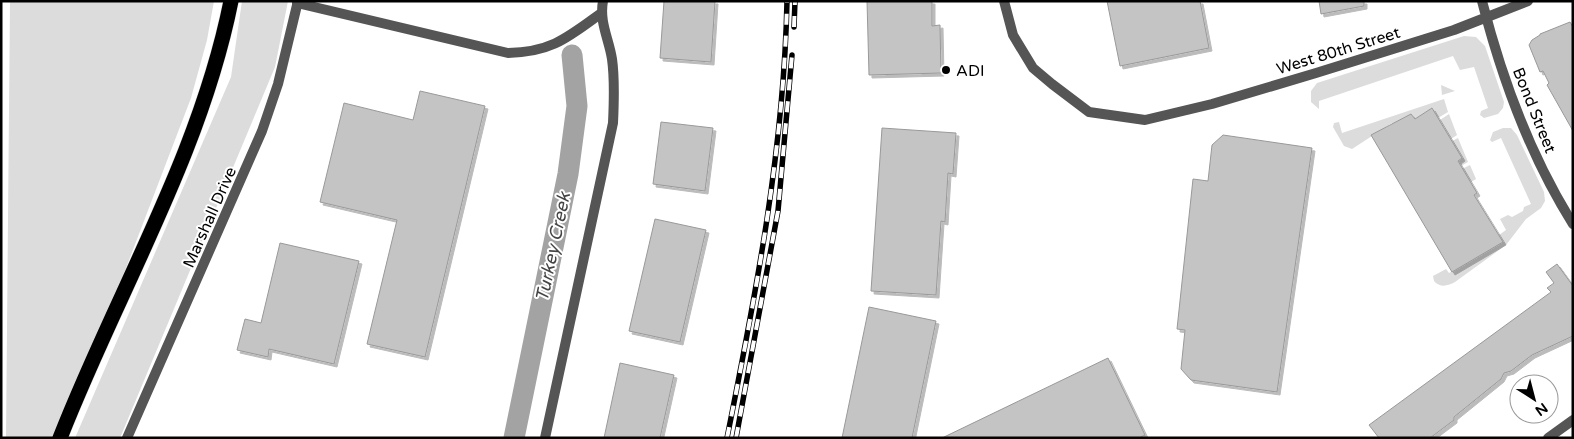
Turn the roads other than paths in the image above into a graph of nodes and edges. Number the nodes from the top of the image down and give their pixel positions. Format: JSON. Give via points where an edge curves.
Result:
{"nodes":[{"id":1,"x":231,"y":1,"type":"edge"},
{"id":2,"x":603,"y":1,"type":"edge"},
{"id":3,"x":1004,"y":1,"type":"edge"},
{"id":4,"x":1482,"y":1,"type":"edge"},
{"id":5,"x":1528,"y":1,"type":"edge"},
{"id":6,"x":298,"y":2,"type":"edge"},
{"id":7,"x":600,"y":14,"type":"junction"},
{"id":8,"x":1486,"y":18,"type":"junction"},
{"id":9,"x":1573,"y":224,"type":"edge"},
{"id":10,"x":1573,"y":420,"type":"edge"},
{"id":11,"x":60,"y":438,"type":"edge"},
{"id":12,"x":127,"y":438,"type":"edge"},
{"id":13,"x":545,"y":438,"type":"edge"},
{"id":14,"x":1548,"y":438,"type":"edge"}],
"edges":[{"from":1,"to":11,"type":"highway","via":[[221,49],[190,140]]},
{"from":2,"to":7,"type":"street"},
{"from":3,"to":8,"type":"street","name":"West 80th Street","via":[[1013,35],[1033,68],[1089,112],[1145,120],[1316,73]]},
{"from":4,"to":8,"type":"street","name":"Bond Street"},
{"from":5,"to":8,"type":"street","name":"West 80th Street"},
{"from":6,"to":7,"type":"street","via":[[508,53],[527,53],[548,47]]},
{"from":6,"to":12,"type":"street","name":"Marshall Drive","via":[[278,84],[262,131]]},
{"from":7,"to":13,"type":"street","via":[[612,58],[613,123]]},
{"from":8,"to":9,"type":"street","name":"Bond Street","via":[[1524,128]]},
{"from":10,"to":14,"type":"street"}]}
